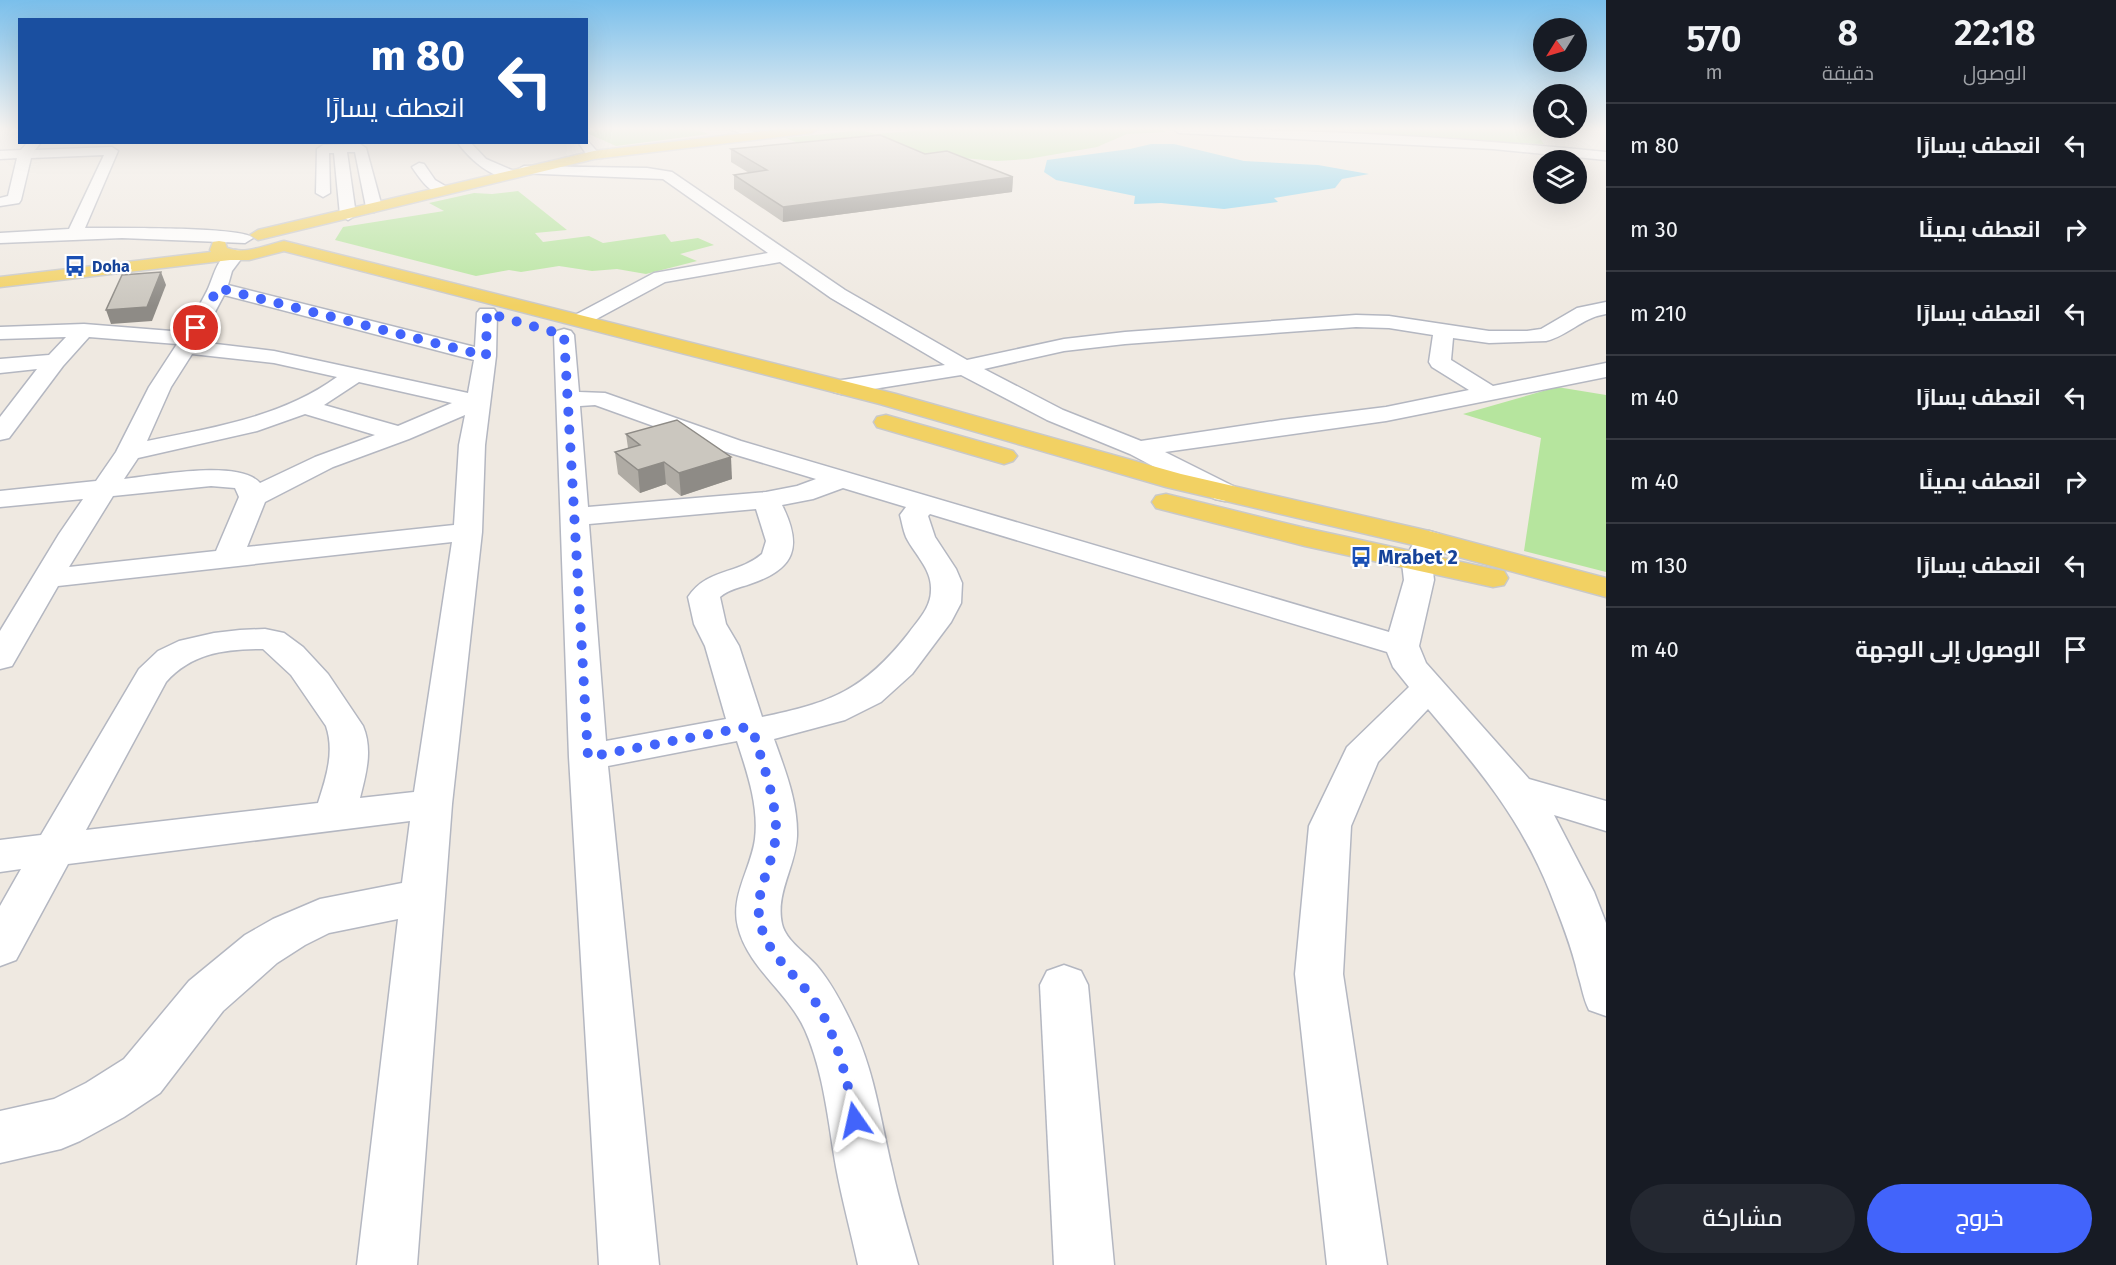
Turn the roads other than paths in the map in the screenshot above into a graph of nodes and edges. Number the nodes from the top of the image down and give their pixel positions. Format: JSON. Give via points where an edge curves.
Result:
{"nodes":[{"id":1,"x":17,"y":188,"type":"edge"},
{"id":2,"x":95,"y":188,"type":"edge"},
{"id":3,"x":323,"y":188,"type":"edge"},
{"id":4,"x":345,"y":188,"type":"edge"},
{"id":5,"x":369,"y":188,"type":"edge"},
{"id":6,"x":441,"y":188,"type":"edge"},
{"id":7,"x":453,"y":188,"type":"edge"},
{"id":8,"x":684,"y":188,"type":"edge"},
{"id":9,"x":445,"y":190,"type":"junction"},
{"id":10,"x":323,"y":193,"type":"dead end"},
{"id":11,"x":0,"y":202,"type":"edge"},
{"id":12,"x":374,"y":207,"type":"junction"},
{"id":13,"x":348,"y":215,"type":"junction"},
{"id":14,"x":327,"y":220,"type":"junction"},
{"id":15,"x":155,"y":232,"type":"junction"},
{"id":16,"x":75,"y":233,"type":"junction"},
{"id":17,"x":0,"y":238,"type":"edge"},
{"id":18,"x":284,"y":242,"type":"junction"},
{"id":19,"x":235,"y":247,"type":"junction"},
{"id":20,"x":783,"y":256,"type":"junction"},
{"id":21,"x":0,"y":282,"type":"edge"},
{"id":22,"x":218,"y":288,"type":"junction"},
{"id":23,"x":1606,"y":308,"type":"edge"},
{"id":24,"x":487,"y":313,"type":"junction"},
{"id":25,"x":1582,"y":313,"type":"junction"},
{"id":26,"x":1606,"y":324,"type":"edge"},
{"id":27,"x":573,"y":327,"type":"junction"},
{"id":28,"x":1444,"y":329,"type":"junction"},
{"id":29,"x":84,"y":330,"type":"junction"},
{"id":30,"x":0,"y":333,"type":"edge"},
{"id":31,"x":189,"y":343,"type":"junction"},
{"id":32,"x":486,"y":356,"type":"junction"},
{"id":33,"x":55,"y":361,"type":"junction"},
{"id":34,"x":0,"y":366,"type":"edge"},
{"id":35,"x":965,"y":368,"type":"junction"},
{"id":36,"x":1606,"y":370,"type":"edge"},
{"id":37,"x":356,"y":374,"type":"junction"},
{"id":38,"x":842,"y":387,"type":"junction"},
{"id":39,"x":1488,"y":392,"type":"junction"},
{"id":40,"x":568,"y":399,"type":"junction"},
{"id":41,"x":476,"y":402,"type":"junction"},
{"id":42,"x":12,"y":404,"type":"edge"},
{"id":43,"x":303,"y":406,"type":"junction"},
{"id":44,"x":0,"y":433,"type":"edge"},
{"id":45,"x":400,"y":434,"type":"junction"},
{"id":46,"x":1139,"y":449,"type":"junction"},
{"id":47,"x":129,"y":452,"type":"junction"},
{"id":48,"x":1030,"y":464,"type":"dead end"},
{"id":49,"x":842,"y":479,"type":"junction"},
{"id":50,"x":103,"y":488,"type":"junction"},
{"id":51,"x":1225,"y":493,"type":"junction"},
{"id":52,"x":1145,"y":496,"type":"dead end"},
{"id":53,"x":253,"y":497,"type":"junction"},
{"id":54,"x":0,"y":499,"type":"edge"},
{"id":55,"x":766,"y":500,"type":"junction"},
{"id":56,"x":924,"y":503,"type":"junction"},
{"id":57,"x":574,"y":517,"type":"junction"},
{"id":58,"x":468,"y":532,"type":"junction"},
{"id":59,"x":1423,"y":551,"type":"junction"},
{"id":60,"x":228,"y":558,"type":"junction"},
{"id":61,"x":48,"y":578,"type":"junction"},
{"id":62,"x":1606,"y":588,"type":"edge"},
{"id":63,"x":1606,"y":605,"type":"edge"},
{"id":64,"x":1402,"y":646,"type":"junction"},
{"id":65,"x":0,"y":659,"type":"edge"},
{"id":66,"x":1429,"y":687,"type":"junction"},
{"id":67,"x":750,"y":729,"type":"junction"},
{"id":68,"x":588,"y":757,"type":"junction"},
{"id":69,"x":1515,"y":789,"type":"junction"},
{"id":70,"x":432,"y":804,"type":"junction"},
{"id":71,"x":335,"y":816,"type":"junction"},
{"id":72,"x":1606,"y":816,"type":"edge"},
{"id":73,"x":53,"y":850,"type":"junction"},
{"id":74,"x":0,"y":856,"type":"edge"},
{"id":75,"x":422,"y":897,"type":"junction"},
{"id":76,"x":0,"y":947,"type":"edge"},
{"id":77,"x":1064,"y":985,"type":"dead end"},
{"id":78,"x":1606,"y":995,"type":"edge"},
{"id":79,"x":0,"y":1137,"type":"edge"},
{"id":80,"x":387,"y":1265,"type":"edge"},
{"id":81,"x":629,"y":1265,"type":"edge"},
{"id":82,"x":888,"y":1265,"type":"edge"},
{"id":83,"x":1084,"y":1265,"type":"edge"},
{"id":84,"x":1356,"y":1265,"type":"edge"}],
"edges":[{"from":1,"to":11,"type":"street","via":[[14,200]]},
{"from":2,"to":16,"type":"street"},
{"from":3,"to":10,"type":"street"},
{"from":4,"to":13,"type":"street"},
{"from":5,"to":12,"type":"street"},
{"from":6,"to":9,"type":"street"},
{"from":7,"to":9,"type":"main road"},
{"from":8,"to":20,"type":"street"},
{"from":9,"to":12,"type":"main road"},
{"from":12,"to":13,"type":"main road"},
{"from":13,"to":14,"type":"main road"},
{"from":14,"to":18,"type":"main road"},
{"from":14,"to":19,"type":"main road"},
{"from":15,"to":16,"type":"street"},
{"from":15,"to":19,"type":"street"},
{"from":15,"to":19,"type":"street"},
{"from":16,"to":17,"type":"street"},
{"from":18,"to":19,"type":"main road"},
{"from":18,"to":27,"type":"main road"},
{"from":19,"to":21,"type":"main road"},
{"from":19,"to":22,"type":"street"},
{"from":19,"to":24,"type":"main road"},
{"from":20,"to":27,"type":"street","via":[[660,277]]},
{"from":20,"to":35,"type":"street","via":[[838,294]]},
{"from":22,"to":31,"type":"street"},
{"from":22,"to":32,"type":"street"},
{"from":23,"to":25,"type":"street"},
{"from":24,"to":27,"type":"main road"},
{"from":24,"to":32,"type":"street"},
{"from":25,"to":26,"type":"street"},
{"from":25,"to":28,"type":"street","via":[[1546,335],[1489,337]]},
{"from":27,"to":38,"type":"main road"},
{"from":27,"to":40,"type":"street"},
{"from":27,"to":48,"type":"main road"},
{"from":28,"to":35,"type":"street","via":[[1356,321],[1125,338],[1045,348]]},
{"from":28,"to":39,"type":"street","via":[[1440,362]]},
{"from":29,"to":30,"type":"street"},
{"from":29,"to":31,"type":"street"},
{"from":29,"to":33,"type":"street"},
{"from":31,"to":37,"type":"street"},
{"from":31,"to":47,"type":"street","via":[[160,387]]},
{"from":32,"to":41,"type":"street"},
{"from":33,"to":34,"type":"street"},
{"from":33,"to":42,"type":"street"},
{"from":35,"to":38,"type":"street"},
{"from":35,"to":46,"type":"street","via":[[1055,415]]},
{"from":36,"to":39,"type":"street"},
{"from":37,"to":41,"type":"street"},
{"from":37,"to":43,"type":"street"},
{"from":38,"to":51,"type":"main road"},
{"from":39,"to":46,"type":"street","via":[[1386,414]]},
{"from":40,"to":49,"type":"street","via":[[597,398],[732,446]]},
{"from":40,"to":57,"type":"street"},
{"from":41,"to":45,"type":"street"},
{"from":41,"to":58,"type":"street"},
{"from":42,"to":44,"type":"street"},
{"from":43,"to":45,"type":"street"},
{"from":43,"to":47,"type":"street","via":[[230,429]]},
{"from":45,"to":53,"type":"street","via":[[324,462]]},
{"from":46,"to":51,"type":"street"},
{"from":47,"to":50,"type":"street"},
{"from":49,"to":55,"type":"street","via":[[803,494]]},
{"from":49,"to":56,"type":"street"},
{"from":50,"to":53,"type":"street","via":[[228,479],[249,486]]},
{"from":50,"to":54,"type":"street"},
{"from":50,"to":61,"type":"street"},
{"from":51,"to":59,"type":"main road"},
{"from":52,"to":59,"type":"main road","via":[[1305,537]]},
{"from":53,"to":60,"type":"street"},
{"from":55,"to":57,"type":"street"},
{"from":55,"to":67,"type":"street","via":[[778,523],[779,554],[764,567],[713,586],[704,597],[710,624],[722,646]]},
{"from":56,"to":64,"type":"street"},
{"from":56,"to":67,"type":"street","via":[[914,515],[947,589],[934,623],[893,674],[846,708],[801,722]]},
{"from":57,"to":68,"type":"street"},
{"from":58,"to":60,"type":"street"},
{"from":58,"to":70,"type":"street"},
{"from":59,"to":62,"type":"main road"},
{"from":59,"to":63,"type":"main road","via":[[1524,584]]},
{"from":59,"to":64,"type":"street"},
{"from":60,"to":61,"type":"street"},
{"from":61,"to":65,"type":"street"},
{"from":64,"to":66,"type":"street","via":[[1410,667]]},
{"from":66,"to":69,"type":"street"},
{"from":66,"to":84,"type":"street","via":[[1361,756],[1330,826],[1319,974]]},
{"from":67,"to":68,"type":"street"},
{"from":67,"to":82,"type":"street","via":[[772,798],[776,828],[758,907],[760,925],[779,960],[817,1005],[830,1032],[847,1082]]},
{"from":68,"to":81,"type":"street"},
{"from":69,"to":72,"type":"street"},
{"from":69,"to":78,"type":"street","via":[[1544,832],[1572,892]]},
{"from":70,"to":71,"type":"street"},
{"from":70,"to":75,"type":"street"},
{"from":71,"to":73,"type":"street"},
{"from":71,"to":73,"type":"street","via":[[349,755],[348,734],[333,704],[280,643],[271,639],[213,642],[178,653],[163,662],[151,677]]},
{"from":73,"to":74,"type":"street"},
{"from":73,"to":76,"type":"street"},
{"from":75,"to":79,"type":"street","via":[[320,917],[290,932],[261,949],[206,996],[142,1076],[61,1123]]},
{"from":75,"to":80,"type":"street"},
{"from":77,"to":83,"type":"street"}]}
